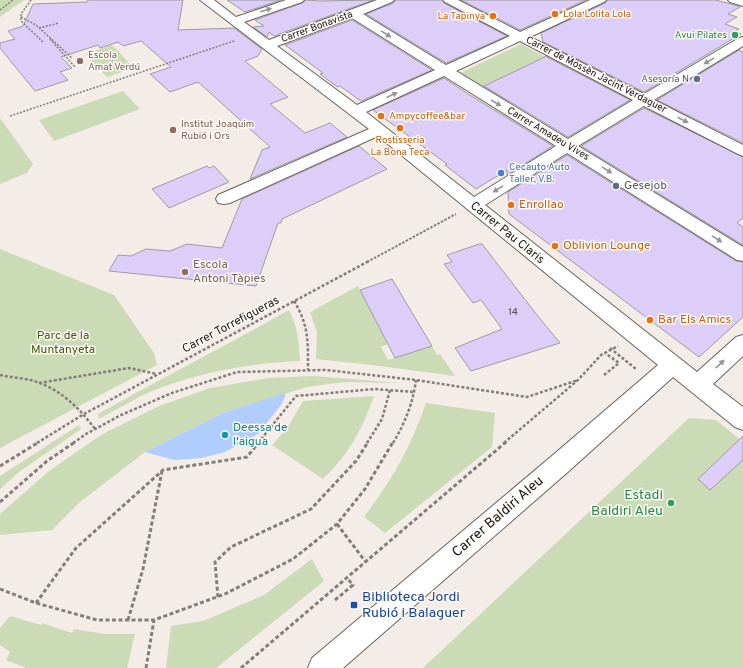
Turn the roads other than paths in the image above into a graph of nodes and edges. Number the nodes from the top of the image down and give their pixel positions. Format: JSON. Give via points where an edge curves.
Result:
{"nodes":[{"id":1,"x":206,"y":0,"type":"edge"},
{"id":2,"x":298,"y":0,"type":"edge"},
{"id":3,"x":388,"y":0,"type":"edge"},
{"id":4,"x":449,"y":0,"type":"edge"},
{"id":5,"x":600,"y":0,"type":"edge"},
{"id":6,"x":734,"y":0,"type":"edge"},
{"id":7,"x":743,"y":2,"type":"edge"},
{"id":8,"x":352,"y":13,"type":"junction"},
{"id":9,"x":235,"y":20,"type":"junction"},
{"id":10,"x":521,"y":36,"type":"junction"},
{"id":11,"x":743,"y":41,"type":"edge"},
{"id":12,"x":270,"y":46,"type":"junction"},
{"id":13,"x":444,"y":71,"type":"junction"},
{"id":14,"x":644,"y":100,"type":"junction"},
{"id":15,"x":356,"y":111,"type":"junction"},
{"id":16,"x":380,"y":130,"type":"junction"},
{"id":17,"x":567,"y":146,"type":"junction"},
{"id":18,"x":743,"y":151,"type":"edge"},
{"id":19,"x":224,"y":200,"type":"dead end"},
{"id":20,"x":473,"y":205,"type":"junction"},
{"id":21,"x":743,"y":255,"type":"edge"},
{"id":22,"x":743,"y":343,"type":"edge"},
{"id":23,"x":672,"y":365,"type":"junction"},
{"id":24,"x":698,"y":385,"type":"junction"},
{"id":25,"x":743,"y":420,"type":"edge"},
{"id":26,"x":322,"y":668,"type":"edge"}],
"edges":[{"from":1,"to":9,"type":"street","name":"Carrer Pau Claris"},
{"from":9,"to":2,"type":"street","one_way":true},
{"from":3,"to":8,"type":"street","name":"Carrer Bonavista"},
{"from":4,"to":10,"type":"street","name":"Carrer de Mossèn Jacint Verdaguer"},
{"from":5,"to":10,"type":"street"},
{"from":6,"to":7,"type":"street"},
{"from":8,"to":12,"type":"street","name":"Carrer Bonavista"},
{"from":8,"to":13,"type":"street","name":"Carrer Amadeu Vives","one_way":true},
{"from":9,"to":12,"type":"street","name":"Carrer Pau Claris"},
{"from":10,"to":13,"type":"street"},
{"from":10,"to":14,"type":"street","name":"Carrer de Mossèn Jacint Verdaguer"},
{"from":11,"to":14,"type":"street","one_way":true},
{"from":12,"to":15,"type":"street","name":"Carrer Pau Claris"},
{"from":15,"to":13,"type":"street","one_way":true},
{"from":13,"to":17,"type":"street","name":"Carrer Amadeu Vives","one_way":true},
{"from":14,"to":17,"type":"street"},
{"from":14,"to":18,"type":"street","name":"Carrer de Mossèn Jacint Verdaguer","one_way":true},
{"from":15,"to":16,"type":"street","name":"Carrer Pau Claris"},
{"from":16,"to":19,"type":"street"},
{"from":16,"to":20,"type":"street","name":"Carrer Pau Claris"},
{"from":17,"to":20,"type":"street","one_way":true},
{"from":17,"to":21,"type":"street","name":"Carrer Amadeu Vives","one_way":true},
{"from":20,"to":23,"type":"street","name":"Carrer Pau Claris"},
{"from":24,"to":22,"type":"street","one_way":true},
{"from":23,"to":24,"type":"street","name":"Carrer Pau Claris"},
{"from":23,"to":26,"type":"street","name":"Carrer Baldiri Aleu"},
{"from":24,"to":25,"type":"street","name":"Carrer Pau Claris"}]}
